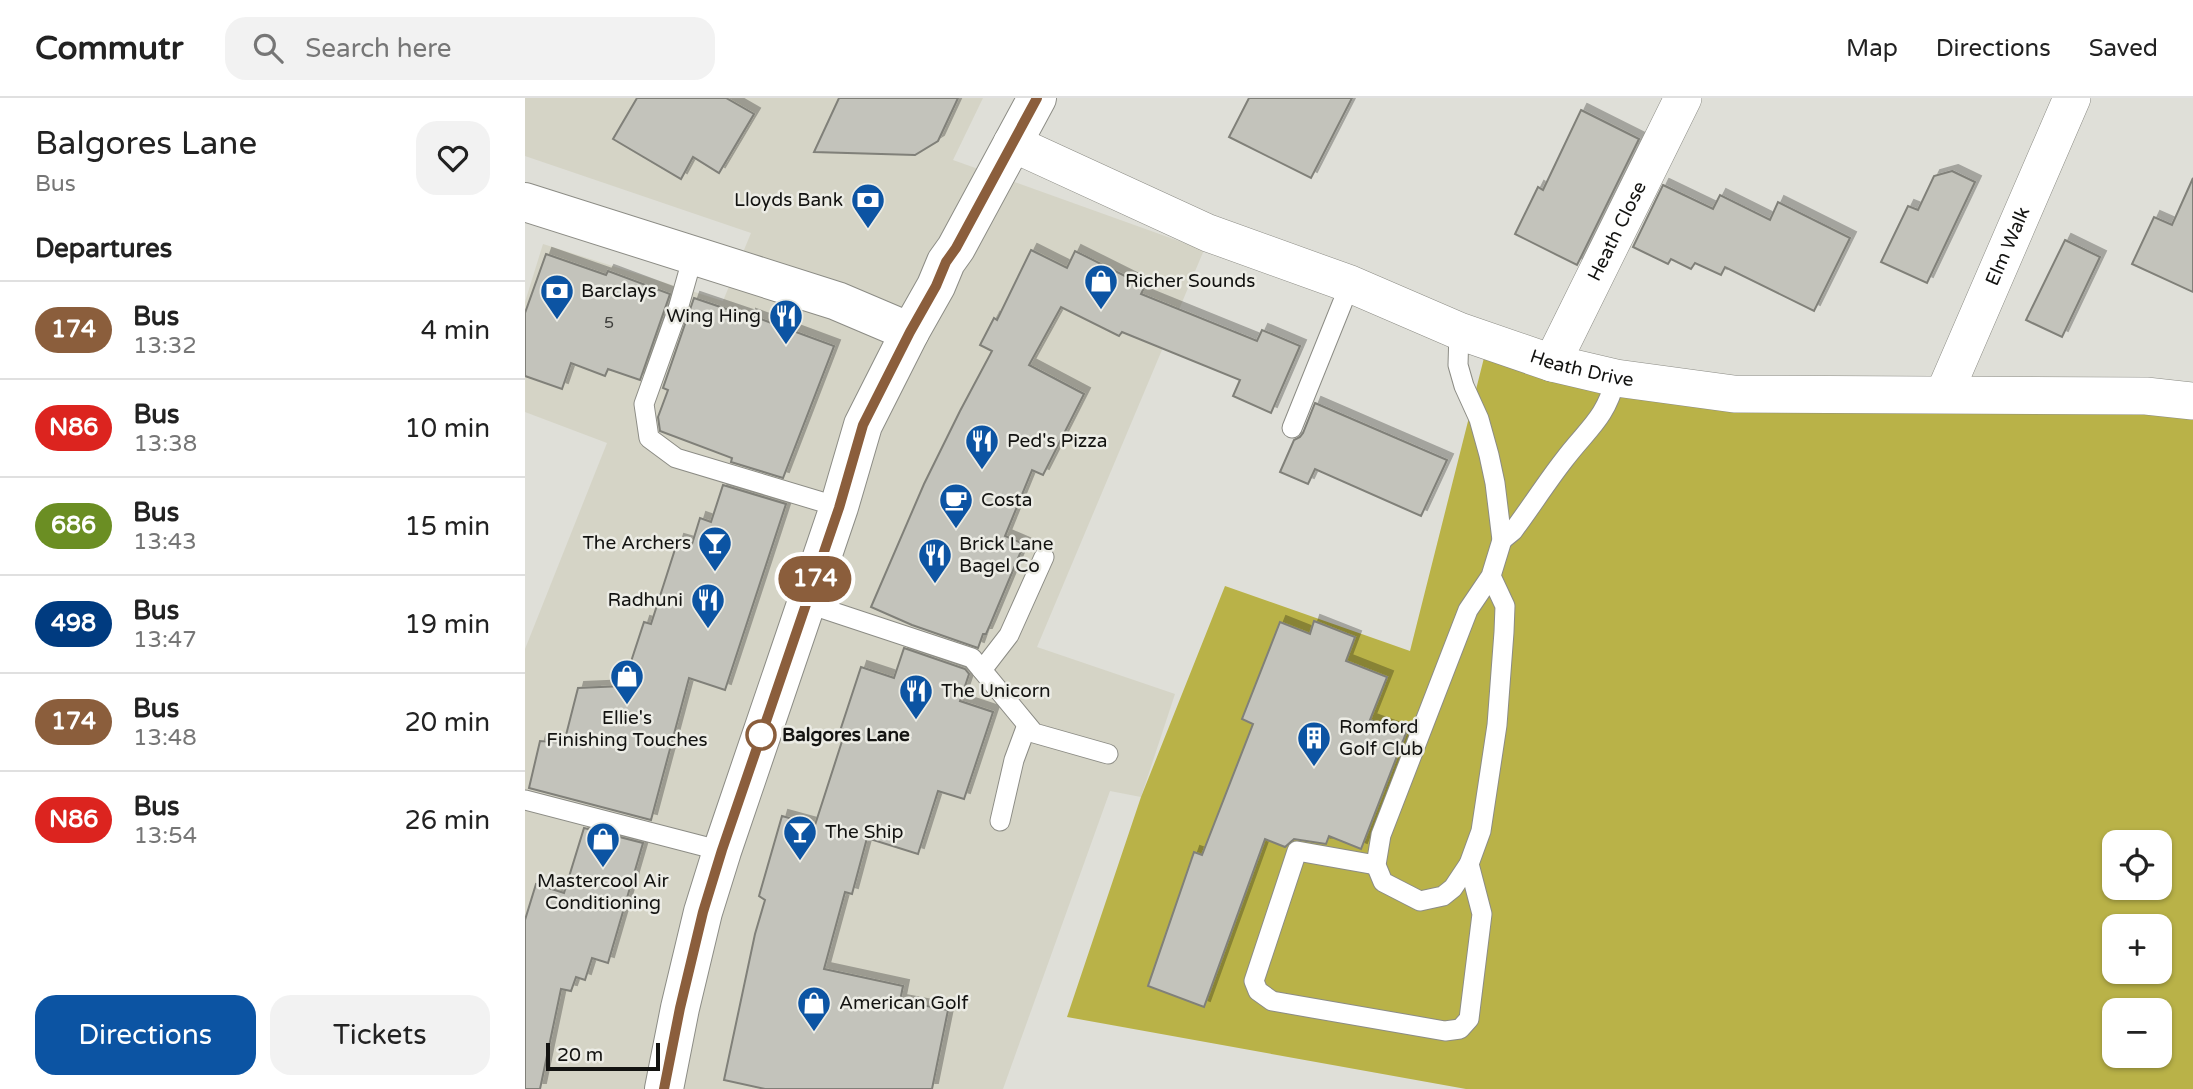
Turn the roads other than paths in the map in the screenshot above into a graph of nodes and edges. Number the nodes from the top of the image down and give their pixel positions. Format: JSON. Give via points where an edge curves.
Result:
{"nodes":[{"id":1,"x":1037,"y":98,"type":"edge"},
{"id":2,"x":1683,"y":98,"type":"edge"},
{"id":3,"x":2072,"y":98,"type":"edge"},
{"id":4,"x":1012,"y":143,"type":"junction"},
{"id":5,"x":525,"y":202,"type":"edge"},
{"id":6,"x":693,"y":256,"type":"junction"},
{"id":7,"x":1350,"y":284,"type":"junction"},
{"id":8,"x":1459,"y":331,"type":"junction"},
{"id":9,"x":910,"y":332,"type":"junction"},
{"id":10,"x":1552,"y":363,"type":"junction"},
{"id":11,"x":1616,"y":378,"type":"junction"},
{"id":12,"x":1944,"y":394,"type":"junction"},
{"id":13,"x":2193,"y":401,"type":"edge"},
{"id":14,"x":1292,"y":428,"type":"dead end"},
{"id":15,"x":839,"y":508,"type":"junction"},
{"id":16,"x":1502,"y":540,"type":"junction"},
{"id":17,"x":1044,"y":557,"type":"dead end"},
{"id":18,"x":1491,"y":576,"type":"junction"},
{"id":19,"x":806,"y":603,"type":"junction"},
{"id":20,"x":982,"y":670,"type":"junction"},
{"id":21,"x":1027,"y":726,"type":"junction"},
{"id":22,"x":1108,"y":754,"type":"dead end"},
{"id":23,"x":525,"y":800,"type":"edge"},
{"id":24,"x":1000,"y":821,"type":"dead end"},
{"id":25,"x":722,"y":850,"type":"junction"},
{"id":26,"x":1469,"y":864,"type":"junction"},
{"id":27,"x":1375,"y":865,"type":"junction"},
{"id":28,"x":664,"y":1089,"type":"edge"}],
"edges":[{"from":1,"to":4,"type":"main road"},
{"from":2,"to":10,"type":"street","name":"Heath Close"},
{"from":3,"to":12,"type":"street","name":"Elm Walk"},
{"from":4,"to":7,"type":"street","name":"Heath Drive","via":[[1208,233]]},
{"from":4,"to":9,"type":"main road"},
{"from":5,"to":6,"type":"main road"},
{"from":6,"to":9,"type":"main road","via":[[837,301]]},
{"from":6,"to":15,"type":"lane","via":[[644,404],[649,438],[676,458]]},
{"from":7,"to":8,"type":"street","name":"Heath Drive"},
{"from":7,"to":14,"type":"lane"},
{"from":8,"to":10,"type":"street","name":"Heath Drive"},
{"from":8,"to":16,"type":"lane","via":[[1458,365],[1489,456]]},
{"from":9,"to":15,"type":"main road","via":[[863,425]]},
{"from":10,"to":11,"type":"street","name":"Heath Drive"},
{"from":11,"to":12,"type":"street","name":"Heath Drive","via":[[1734,394]]},
{"from":11,"to":16,"type":"lane","via":[[1600,418]]},
{"from":12,"to":13,"type":"street","name":"Heath Drive","via":[[2146,396]]},
{"from":15,"to":19,"type":"main road"},
{"from":16,"to":18,"type":"lane"},
{"from":17,"to":20,"type":"lane","via":[[1009,635]]},
{"from":18,"to":26,"type":"lane","via":[[1505,606],[1497,725],[1481,831]]},
{"from":18,"to":27,"type":"lane","via":[[1468,610],[1381,835]]},
{"from":19,"to":20,"type":"lane","via":[[972,658]]},
{"from":19,"to":25,"type":"main road"},
{"from":20,"to":21,"type":"lane"},
{"from":21,"to":22,"type":"lane","via":[[1034,733]]},
{"from":21,"to":24,"type":"lane"},
{"from":23,"to":25,"type":"lane"},
{"from":25,"to":28,"type":"main road","via":[[700,924]]},
{"from":26,"to":27,"type":"lane","via":[[1443,896],[1420,901],[1383,882]]},
{"from":26,"to":27,"type":"lane","via":[[1482,914],[1469,1019],[1460,1029],[1445,1031],[1272,1001],[1258,991],[1254,981],[1297,851]]}]}
